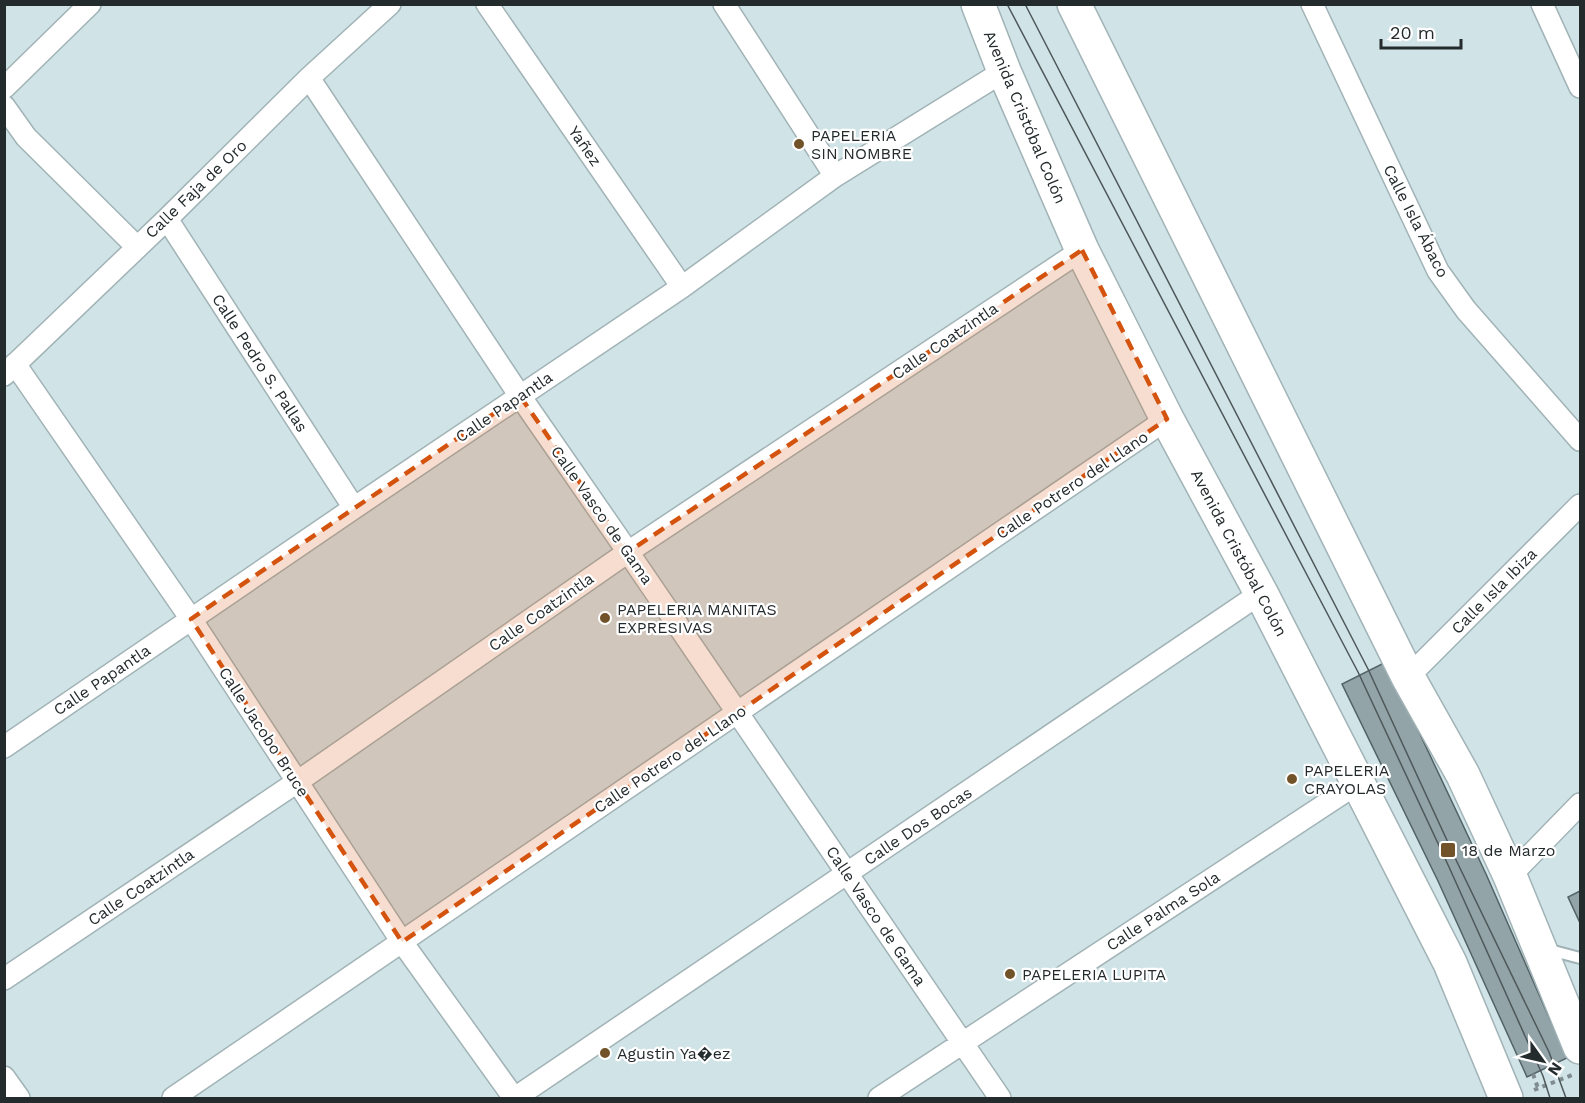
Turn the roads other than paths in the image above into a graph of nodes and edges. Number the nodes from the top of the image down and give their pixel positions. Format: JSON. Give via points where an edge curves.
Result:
{"nodes":[{"id":1,"x":90,"y":4,"type":"edge"},
{"id":2,"x":390,"y":4,"type":"edge"},
{"id":3,"x":487,"y":4,"type":"edge"},
{"id":4,"x":724,"y":4,"type":"edge"},
{"id":5,"x":978,"y":4,"type":"edge"},
{"id":6,"x":1074,"y":4,"type":"edge"},
{"id":7,"x":1312,"y":4,"type":"edge"},
{"id":8,"x":1542,"y":4,"type":"edge"},
{"id":9,"x":1004,"y":71,"type":"junction"},
{"id":10,"x":309,"y":78,"type":"junction"},
{"id":11,"x":1581,"y":87,"type":"edge"},
{"id":12,"x":4,"y":88,"type":"edge"},
{"id":13,"x":4,"y":106,"type":"edge"},
{"id":14,"x":835,"y":176,"type":"junction"},
{"id":15,"x":167,"y":219,"type":"junction"},
{"id":16,"x":137,"y":247,"type":"junction"},
{"id":17,"x":1082,"y":250,"type":"junction"},
{"id":18,"x":682,"y":287,"type":"junction"},
{"id":19,"x":10,"y":370,"type":"edge"},
{"id":20,"x":520,"y":396,"type":"junction"},
{"id":21,"x":1167,"y":419,"type":"junction"},
{"id":22,"x":1581,"y":440,"type":"edge"},
{"id":23,"x":1581,"y":505,"type":"edge"},
{"id":24,"x":354,"y":508,"type":"junction"},
{"id":25,"x":628,"y":552,"type":"junction"},
{"id":26,"x":1261,"y":593,"type":"junction"},
{"id":27,"x":191,"y":620,"type":"junction"},
{"id":28,"x":1408,"y":678,"type":"junction"},
{"id":29,"x":738,"y":713,"type":"junction"},
{"id":30,"x":8,"y":738,"type":"edge"},
{"id":31,"x":297,"y":782,"type":"junction"},
{"id":32,"x":1358,"y":783,"type":"junction"},
{"id":33,"x":1581,"y":804,"type":"edge"},
{"id":34,"x":847,"y":874,"type":"junction"},
{"id":35,"x":1510,"y":876,"type":"junction"},
{"id":36,"x":402,"y":942,"type":"junction"},
{"id":37,"x":1539,"y":948,"type":"junction"},
{"id":38,"x":1581,"y":958,"type":"edge"},
{"id":39,"x":4,"y":979,"type":"edge"},
{"id":40,"x":963,"y":1042,"type":"junction"},
{"id":41,"x":1577,"y":1061,"type":"edge"},
{"id":42,"x":4,"y":1077,"type":"edge"},
{"id":43,"x":1518,"y":1095,"type":"edge"},
{"id":44,"x":19,"y":1098,"type":"edge"},
{"id":45,"x":173,"y":1098,"type":"edge"},
{"id":46,"x":515,"y":1098,"type":"edge"},
{"id":47,"x":879,"y":1098,"type":"edge"},
{"id":48,"x":1000,"y":1098,"type":"edge"}],
"edges":[{"from":1,"to":12,"type":"street"},
{"from":2,"to":10,"type":"street","name":"Calle Faja de Oro"},
{"from":3,"to":18,"type":"street","name":"Yañez"},
{"from":4,"to":14,"type":"street"},
{"from":5,"to":9,"type":"main road","name":"Avenida Cristóbal Colón"},
{"from":6,"to":28,"type":"main road"},
{"from":7,"to":22,"type":"street","name":"Calle Isla Ábaco","via":[[1438,271],[1466,310]]},
{"from":8,"to":11,"type":"street"},
{"from":9,"to":14,"type":"street","name":"Calle Papantla"},
{"from":9,"to":17,"type":"main road","name":"Avenida Cristóbal Colón"},
{"from":10,"to":15,"type":"street","name":"Calle Faja de Oro"},
{"from":10,"to":20,"type":"street","name":"Calle Vasco de Gama"},
{"from":13,"to":16,"type":"street","via":[[26,137]]},
{"from":14,"to":18,"type":"street","name":"Calle Papantla"},
{"from":15,"to":16,"type":"street","name":"Calle Faja de Oro"},
{"from":15,"to":24,"type":"street","name":"Calle Pedro S. Pallas"},
{"from":16,"to":19,"type":"street","name":"Calle Faja de Oro"},
{"from":17,"to":21,"type":"main road","name":"Avenida Cristóbal Colón"},
{"from":17,"to":25,"type":"street","name":"Calle Coatzintla"},
{"from":18,"to":20,"type":"street","name":"Calle Papantla"},
{"from":19,"to":27,"type":"street","name":"Calle Jacobo Bruce"},
{"from":20,"to":24,"type":"street","name":"Calle Papantla"},
{"from":20,"to":25,"type":"street","name":"Calle Vasco de Gama"},
{"from":21,"to":26,"type":"main road","name":"Avenida Cristóbal Colón"},
{"from":21,"to":29,"type":"street","name":"Calle Potrero del Llano"},
{"from":23,"to":28,"type":"street","name":"Calle Isla Ibiza"},
{"from":24,"to":27,"type":"street","name":"Calle Papantla"},
{"from":25,"to":29,"type":"street","name":"Calle Vasco de Gama"},
{"from":25,"to":31,"type":"street","name":"Calle Coatzintla"},
{"from":26,"to":32,"type":"main road","name":"Avenida Cristóbal Colón"},
{"from":26,"to":34,"type":"street","name":"Calle Dos Bocas"},
{"from":27,"to":30,"type":"street","name":"Calle Papantla"},
{"from":27,"to":31,"type":"street","name":"Calle Jacobo Bruce"},
{"from":28,"to":35,"type":"main road","via":[[1462,775]]},
{"from":29,"to":34,"type":"street","name":"Calle Vasco de Gama"},
{"from":29,"to":36,"type":"street","name":"Calle Potrero del Llano"},
{"from":31,"to":36,"type":"street","name":"Calle Jacobo Bruce"},
{"from":31,"to":39,"type":"street","name":"Calle Coatzintla"},
{"from":32,"to":40,"type":"street","name":"Calle Palma Sola"},
{"from":32,"to":43,"type":"main road","name":"Avenida Cristóbal Colón"},
{"from":33,"to":35,"type":"street"},
{"from":34,"to":40,"type":"street","name":"Calle Vasco de Gama"},
{"from":34,"to":46,"type":"street","name":"Calle Dos Bocas"},
{"from":35,"to":37,"type":"main road"},
{"from":36,"to":45,"type":"street","name":"Calle Potrero del Llano"},
{"from":36,"to":46,"type":"street","name":"Calle Jacobo Bruce"},
{"from":37,"to":38,"type":"lane"},
{"from":37,"to":41,"type":"main road"},
{"from":40,"to":47,"type":"street","name":"Calle Palma Sola"},
{"from":40,"to":48,"type":"street","name":"Calle Vasco de Gama"},
{"from":42,"to":44,"type":"street"}]}
